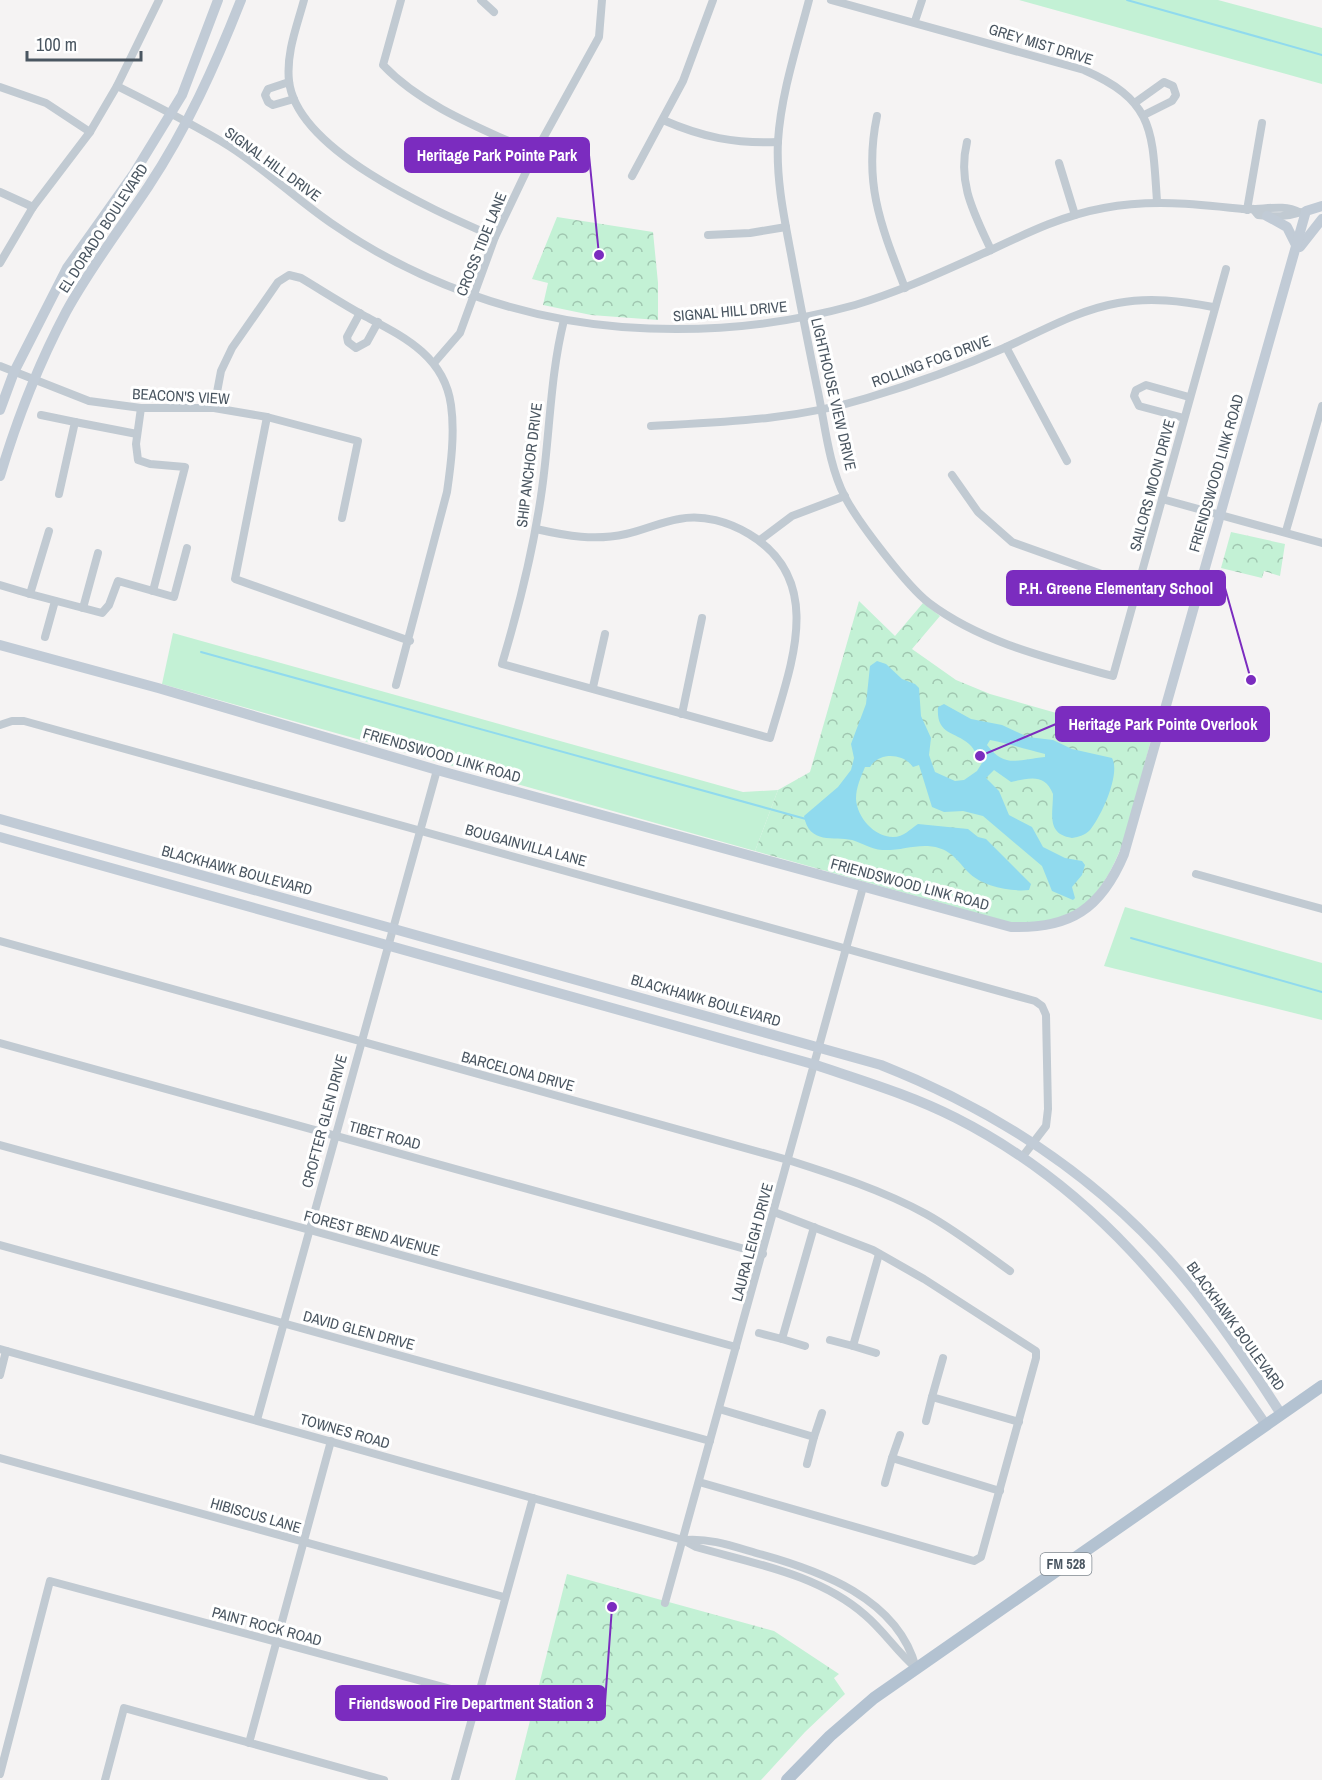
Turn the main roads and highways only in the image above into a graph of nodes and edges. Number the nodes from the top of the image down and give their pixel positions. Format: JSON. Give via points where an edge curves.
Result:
{"nodes":[{"id":1,"x":219,"y":0,"type":"edge"},
{"id":2,"x":241,"y":0,"type":"edge"},
{"id":3,"x":1322,"y":206,"type":"edge"},
{"id":4,"x":1268,"y":216,"type":"road end"},
{"id":5,"x":1322,"y":219,"type":"edge"},
{"id":6,"x":92,"y":232,"type":"junction"},
{"id":7,"x":107,"y":244,"type":"junction"},
{"id":8,"x":1296,"y":245,"type":"junction"},
{"id":9,"x":1292,"y":260,"type":"junction"},
{"id":10,"x":0,"y":410,"type":"edge"},
{"id":11,"x":0,"y":476,"type":"edge"},
{"id":12,"x":0,"y":645,"type":"edge"},
{"id":13,"x":0,"y":819,"type":"edge"},
{"id":14,"x":0,"y":837,"type":"edge"},
{"id":15,"x":86,"y":844,"type":"junction"},
{"id":16,"x":80,"y":860,"type":"junction"},
{"id":17,"x":184,"y":870,"type":"junction"},
{"id":18,"x":177,"y":887,"type":"junction"},
{"id":19,"x":282,"y":898,"type":"junction"},
{"id":20,"x":277,"y":916,"type":"junction"},
{"id":21,"x":524,"y":965,"type":"junction"},
{"id":22,"x":519,"y":983,"type":"junction"},
{"id":23,"x":624,"y":993,"type":"junction"},
{"id":24,"x":619,"y":1010,"type":"junction"},
{"id":25,"x":1136,"y":1227,"type":"junction"},
{"id":26,"x":1123,"y":1241,"type":"junction"},
{"id":27,"x":1230,"y":1338,"type":"junction"},
{"id":28,"x":1213,"y":1350,"type":"junction"},
{"id":29,"x":1322,"y":1386,"type":"edge"},
{"id":30,"x":1281,"y":1414,"type":"junction"},
{"id":31,"x":1266,"y":1425,"type":"junction"},
{"id":32,"x":787,"y":1780,"type":"edge"}],
"edges":[{"from":1,"to":6,"type":"main road","name":"EL DORADO BOULEVARD","via":[[198,59],[172,114]]},
{"from":2,"to":7,"type":"main road","name":"EL DORADO BOULEVARD","via":[[215,67],[187,122]]},
{"from":3,"to":8,"type":"main road","name":"FRIENDSWOOD LINK ROAD","via":[[1302,212]]},
{"from":4,"to":8,"type":"main road","via":[[1287,227]]},
{"from":5,"to":9,"type":"main road","via":[[1305,237]]},
{"from":6,"to":7,"type":"main road"},
{"from":6,"to":10,"type":"main road","name":"EL DORADO BOULEVARD","via":[[67,268],[14,372]]},
{"from":7,"to":11,"type":"main road","name":"EL DORADO BOULEVARD","via":[[66,312],[32,380]]},
{"from":8,"to":9,"type":"main road","name":"FRIENDSWOOD LINK ROAD"},
{"from":9,"to":12,"type":"main road","name":"FRIENDSWOOD LINK ROAD","via":[[1124,854],[1097,900],[1083,913],[1047,927],[1011,927]]},
{"from":13,"to":15,"type":"main road","name":"BLACKHAWK BOULEVARD"},
{"from":14,"to":16,"type":"main road"},
{"from":15,"to":16,"type":"main road"},
{"from":15,"to":17,"type":"main road","name":"BLACKHAWK BOULEVARD"},
{"from":16,"to":18,"type":"main road"},
{"from":17,"to":18,"type":"main road"},
{"from":17,"to":19,"type":"main road","name":"BLACKHAWK BOULEVARD"},
{"from":18,"to":20,"type":"main road"},
{"from":19,"to":20,"type":"main road"},
{"from":19,"to":21,"type":"main road","name":"BLACKHAWK BOULEVARD"},
{"from":20,"to":22,"type":"main road"},
{"from":21,"to":22,"type":"main road"},
{"from":21,"to":23,"type":"main road","name":"BLACKHAWK BOULEVARD"},
{"from":22,"to":24,"type":"main road"},
{"from":23,"to":24,"type":"main road"},
{"from":23,"to":25,"type":"main road","name":"BLACKHAWK BOULEVARD","via":[[881,1065],[933,1086],[1034,1143],[1098,1191]]},
{"from":24,"to":26,"type":"main road","via":[[816,1065],[904,1095],[956,1118],[1023,1156]]},
{"from":25,"to":26,"type":"main road"},
{"from":25,"to":27,"type":"main road","name":"BLACKHAWK BOULEVARD","via":[[1194,1290]]},
{"from":26,"to":28,"type":"main road","via":[[1170,1292]]},
{"from":27,"to":28,"type":"main road"},
{"from":27,"to":30,"type":"main road","name":"BLACKHAWK BOULEVARD"},
{"from":28,"to":31,"type":"main road"},
{"from":29,"to":30,"type":"main road","number":"FM 528"},
{"from":30,"to":31,"type":"main road","number":"FM 528"},
{"from":31,"to":32,"type":"main road","number":"FM 528","via":[[916,1668],[853,1715]]}]}
